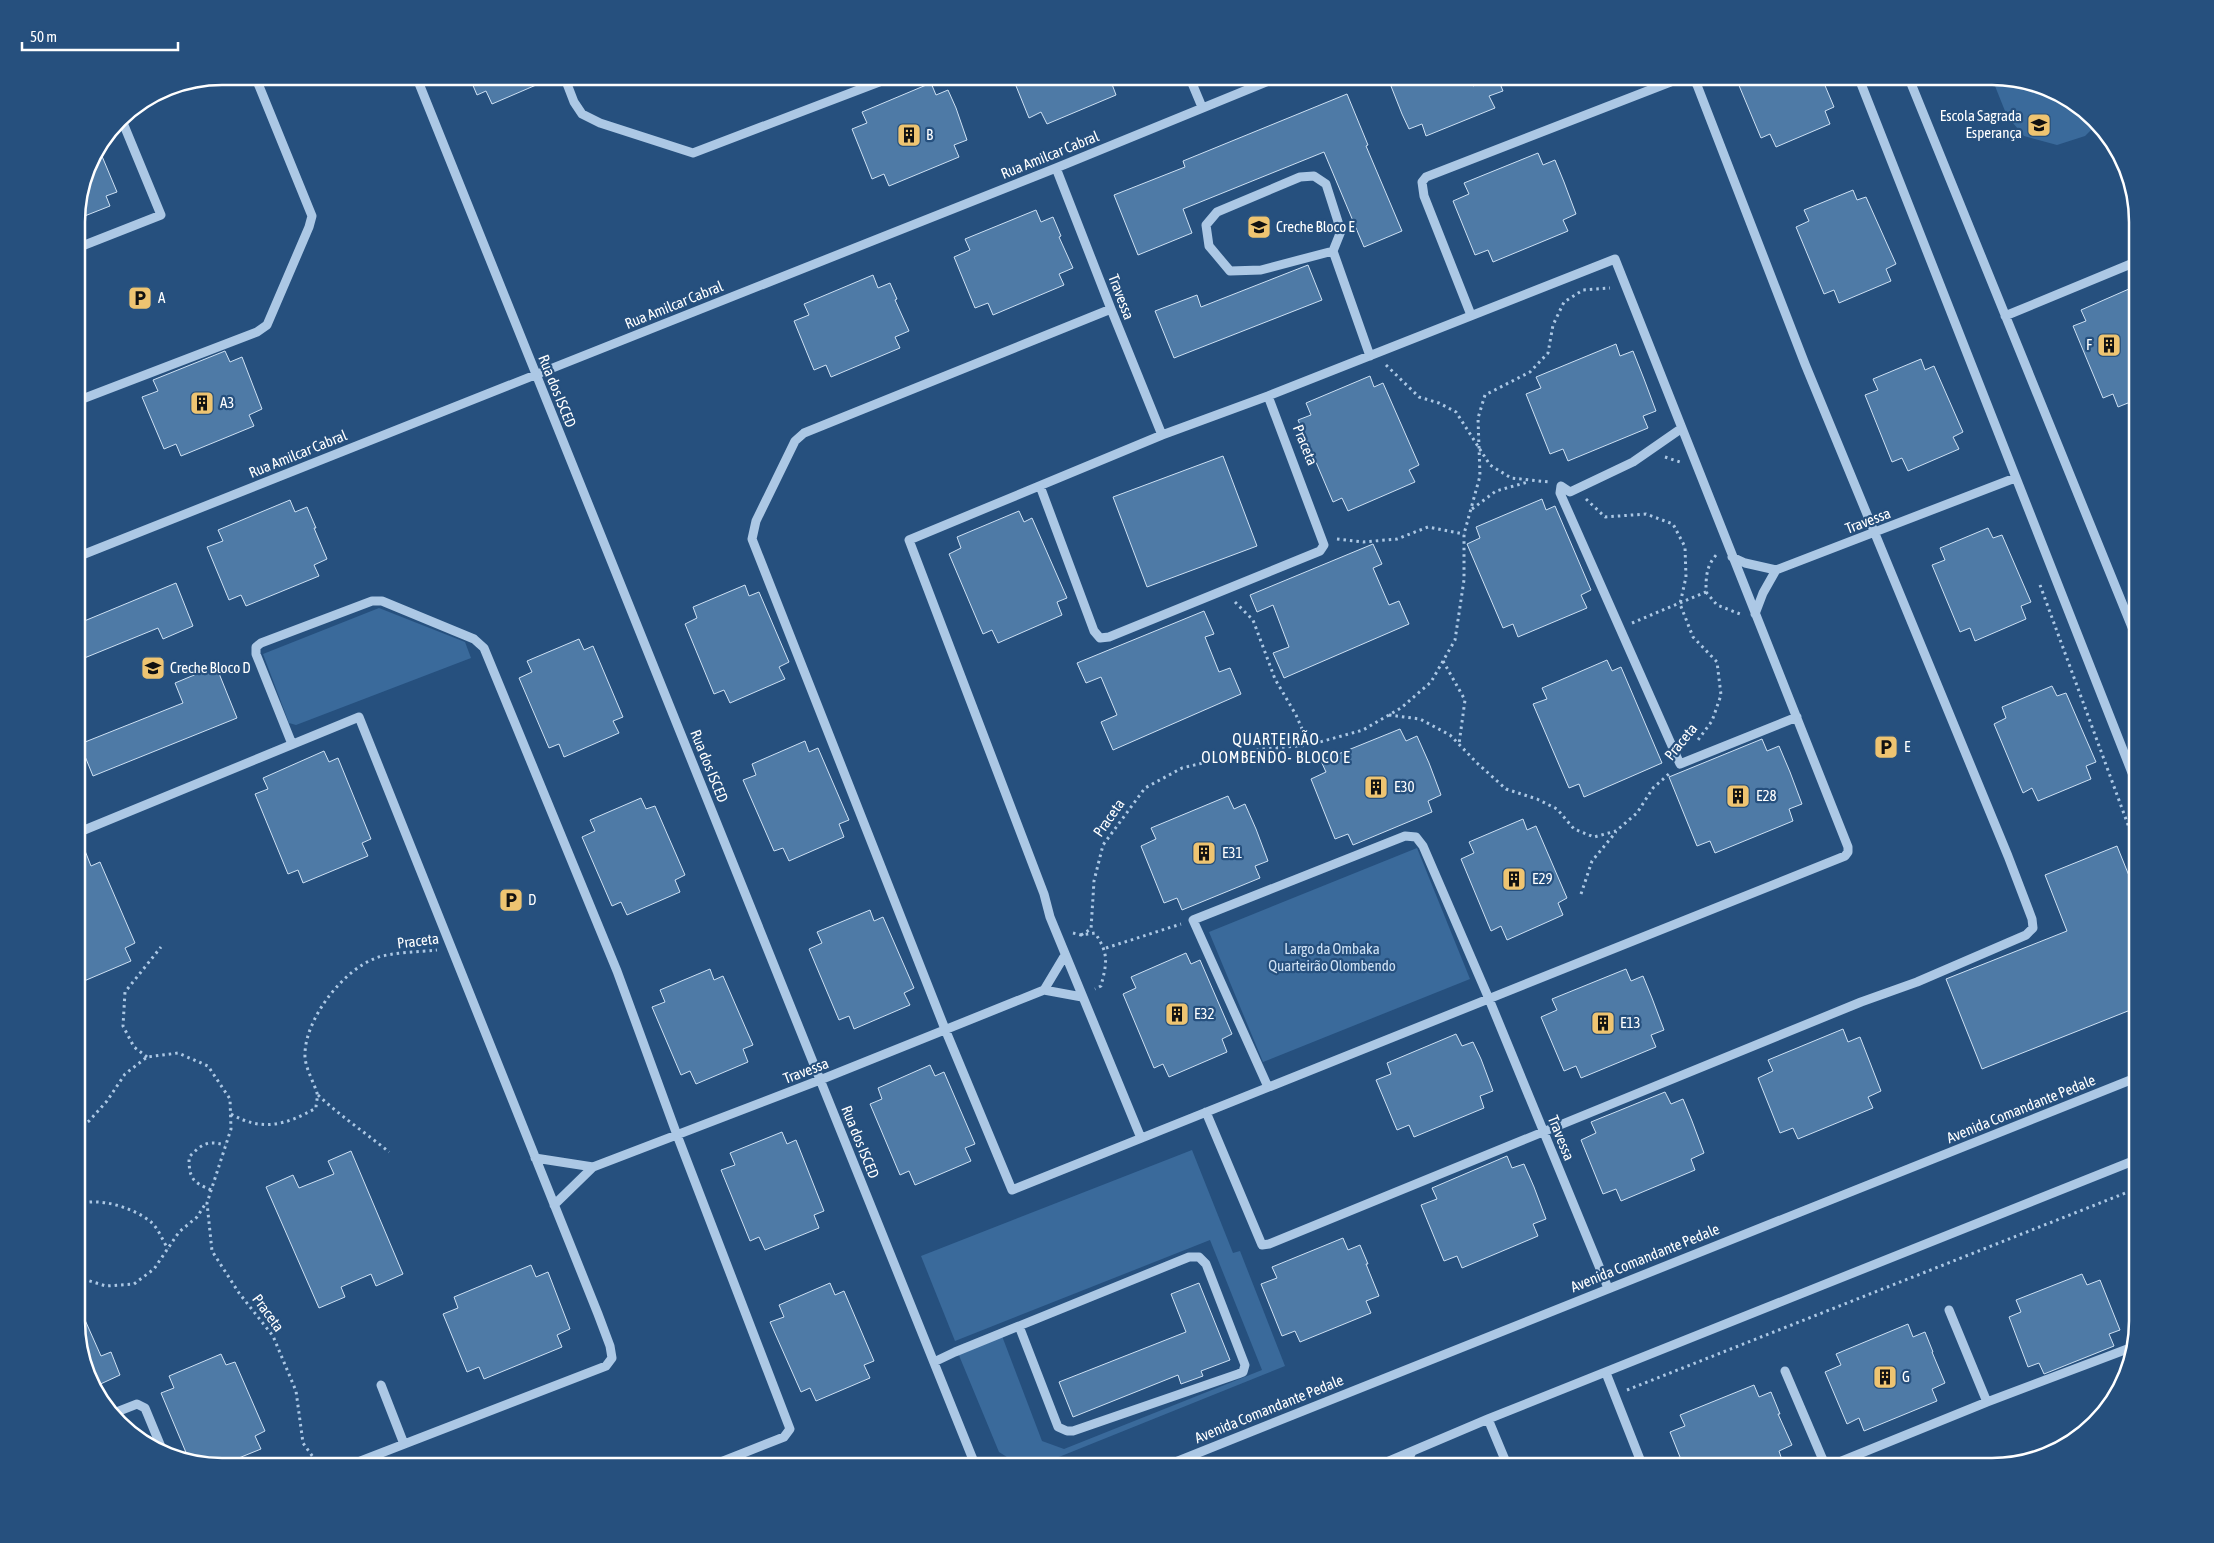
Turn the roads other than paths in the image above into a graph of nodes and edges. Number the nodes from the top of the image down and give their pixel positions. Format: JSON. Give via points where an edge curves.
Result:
{"nodes":[{"id":1,"x":259,"y":85,"type":"edge"},
{"id":2,"x":420,"y":85,"type":"edge"},
{"id":3,"x":567,"y":85,"type":"edge"},
{"id":4,"x":871,"y":85,"type":"edge"},
{"id":5,"x":1193,"y":85,"type":"edge"},
{"id":6,"x":1258,"y":85,"type":"edge"},
{"id":7,"x":1663,"y":85,"type":"edge"},
{"id":8,"x":1697,"y":85,"type":"edge"},
{"id":9,"x":1862,"y":85,"type":"edge"},
{"id":10,"x":1912,"y":85,"type":"edge"},
{"id":11,"x":1202,"y":107,"type":"junction"},
{"id":12,"x":124,"y":126,"type":"edge"},
{"id":13,"x":1056,"y":168,"type":"junction"},
{"id":14,"x":85,"y":245,"type":"edge"},
{"id":15,"x":1333,"y":251,"type":"junction"},
{"id":16,"x":2129,"y":265,"type":"edge"},
{"id":17,"x":1111,"y":309,"type":"junction"},
{"id":18,"x":1471,"y":314,"type":"junction"},
{"id":19,"x":2005,"y":316,"type":"junction"},
{"id":20,"x":1370,"y":356,"type":"junction"},
{"id":21,"x":536,"y":374,"type":"junction"},
{"id":22,"x":1268,"y":396,"type":"junction"},
{"id":23,"x":85,"y":398,"type":"edge"},
{"id":24,"x":1682,"y":428,"type":"junction"},
{"id":25,"x":1162,"y":435,"type":"junction"},
{"id":26,"x":2015,"y":478,"type":"junction"},
{"id":27,"x":1040,"y":486,"type":"junction"},
{"id":28,"x":1874,"y":534,"type":"junction"},
{"id":29,"x":85,"y":553,"type":"edge"},
{"id":30,"x":1732,"y":557,"type":"junction"},
{"id":31,"x":1776,"y":570,"type":"junction"},
{"id":32,"x":1755,"y":614,"type":"junction"},
{"id":33,"x":2129,"y":620,"type":"edge"},
{"id":34,"x":1797,"y":716,"type":"junction"},
{"id":35,"x":292,"y":744,"type":"junction"},
{"id":36,"x":2129,"y":765,"type":"edge"},
{"id":37,"x":85,"y":829,"type":"edge"},
{"id":38,"x":1066,"y":955,"type":"junction"},
{"id":39,"x":1044,"y":990,"type":"junction"},
{"id":40,"x":1082,"y":997,"type":"junction"},
{"id":41,"x":1490,"y":999,"type":"junction"},
{"id":42,"x":945,"y":1029,"type":"junction"},
{"id":43,"x":820,"y":1080,"type":"junction"},
{"id":44,"x":2129,"y":1081,"type":"edge"},
{"id":45,"x":1268,"y":1088,"type":"junction"},
{"id":46,"x":1206,"y":1112,"type":"junction"},
{"id":47,"x":1544,"y":1133,"type":"junction"},
{"id":48,"x":677,"y":1135,"type":"junction"},
{"id":49,"x":1141,"y":1138,"type":"junction"},
{"id":50,"x":535,"y":1158,"type":"junction"},
{"id":51,"x":2129,"y":1163,"type":"edge"},
{"id":52,"x":593,"y":1167,"type":"junction"},
{"id":53,"x":554,"y":1205,"type":"junction"},
{"id":54,"x":1608,"y":1288,"type":"junction"},
{"id":55,"x":1949,"y":1310,"type":"dead end"},
{"id":56,"x":1019,"y":1326,"type":"junction"},
{"id":57,"x":2125,"y":1350,"type":"edge"},
{"id":58,"x":934,"y":1362,"type":"junction"},
{"id":59,"x":1785,"y":1371,"type":"dead end"},
{"id":60,"x":1606,"y":1373,"type":"junction"},
{"id":61,"x":381,"y":1384,"type":"dead end"},
{"id":62,"x":1987,"y":1402,"type":"junction"},
{"id":63,"x":119,"y":1411,"type":"edge"},
{"id":64,"x":1488,"y":1419,"type":"junction"},
{"id":65,"x":159,"y":1442,"type":"edge"},
{"id":66,"x":404,"y":1444,"type":"junction"},
{"id":67,"x":1413,"y":1452,"type":"junction"},
{"id":68,"x":368,"y":1458,"type":"edge"},
{"id":69,"x":730,"y":1458,"type":"edge"},
{"id":70,"x":972,"y":1458,"type":"edge"},
{"id":71,"x":1185,"y":1458,"type":"edge"},
{"id":72,"x":1398,"y":1458,"type":"edge"},
{"id":73,"x":1408,"y":1458,"type":"edge"},
{"id":74,"x":1504,"y":1458,"type":"edge"},
{"id":75,"x":1639,"y":1458,"type":"edge"},
{"id":76,"x":1822,"y":1458,"type":"edge"},
{"id":77,"x":1848,"y":1458,"type":"edge"}],
"edges":[{"from":1,"to":23,"type":"street","via":[[312,216],[267,325]]},
{"from":2,"to":21,"type":"street","name":"Rua dos ISCED"},
{"from":3,"to":4,"type":"street","via":[[582,114],[600,123],[693,153]]},
{"from":5,"to":11,"type":"street"},
{"from":6,"to":11,"type":"street","name":"Rua Amilcar Cabral"},
{"from":7,"to":18,"type":"street","via":[[1426,177],[1422,182],[1424,196]]},
{"from":8,"to":28,"type":"street"},
{"from":9,"to":26,"type":"street"},
{"from":10,"to":19,"type":"street"},
{"from":11,"to":13,"type":"street","name":"Rua Amilcar Cabral"},
{"from":12,"to":14,"type":"street","via":[[161,215]]},
{"from":13,"to":17,"type":"street","name":"Travessa"},
{"from":13,"to":21,"type":"street","name":"Rua Amilcar Cabral"},
{"from":15,"to":15,"type":"street","via":[[1261,270],[1230,271],[1209,246],[1206,225],[1217,212],[1300,177],[1314,176],[1326,184],[1341,231]]},
{"from":15,"to":20,"type":"street"},
{"from":16,"to":19,"type":"street"},
{"from":17,"to":25,"type":"street","name":"Travessa"},
{"from":17,"to":42,"type":"street","via":[[804,433],[795,441],[756,521],[752,539]]},
{"from":18,"to":20,"type":"street"},
{"from":18,"to":24,"type":"street","via":[[1616,259]]},
{"from":19,"to":33,"type":"street"},
{"from":20,"to":22,"type":"street"},
{"from":21,"to":29,"type":"street","name":"Rua Amilcar Cabral"},
{"from":21,"to":43,"type":"street","name":"Rua dos ISCED"},
{"from":22,"to":25,"type":"street"},
{"from":22,"to":27,"type":"street","via":[[1324,545],[1320,551],[1225,590],[1100,638],[1094,630]]},
{"from":24,"to":30,"type":"street"},
{"from":24,"to":34,"type":"street","via":[[1633,462],[1570,492],[1561,486],[1560,492],[1680,764]]},
{"from":25,"to":27,"type":"street"},
{"from":26,"to":28,"type":"street","name":"Travessa"},
{"from":26,"to":36,"type":"street"},
{"from":27,"to":38,"type":"street","via":[[909,540]]},
{"from":28,"to":31,"type":"street","name":"Travessa"},
{"from":28,"to":47,"type":"street","via":[[1990,812],[2033,928],[1917,982]]},
{"from":30,"to":31,"type":"street"},
{"from":30,"to":32,"type":"street"},
{"from":31,"to":32,"type":"street"},
{"from":32,"to":34,"type":"street"},
{"from":34,"to":41,"type":"street","via":[[1848,847],[1845,856]]},
{"from":35,"to":37,"type":"street"},
{"from":35,"to":48,"type":"street","via":[[256,654],[256,647],[261,643],[382,600],[478,640],[617,971]]},
{"from":35,"to":50,"type":"street","via":[[359,717]]},
{"from":38,"to":39,"type":"street"},
{"from":38,"to":40,"type":"street"},
{"from":39,"to":40,"type":"street"},
{"from":39,"to":42,"type":"street","name":"Travessa"},
{"from":40,"to":49,"type":"street"},
{"from":41,"to":45,"type":"street"},
{"from":41,"to":45,"type":"street","name":"Travessa","via":[[1423,846],[1416,837],[1405,836],[1193,920]]},
{"from":41,"to":47,"type":"street","name":"Travessa"},
{"from":42,"to":43,"type":"street","name":"Travessa"},
{"from":42,"to":49,"type":"street","via":[[1012,1190]]},
{"from":43,"to":48,"type":"street","name":"Travessa"},
{"from":43,"to":58,"type":"street","name":"Rua dos ISCED"},
{"from":44,"to":54,"type":"street","name":"Avenida Comandante Pedale"},
{"from":45,"to":46,"type":"street"},
{"from":46,"to":47,"type":"street","via":[[1262,1245]]},
{"from":46,"to":49,"type":"street"},
{"from":47,"to":54,"type":"street","name":"Travessa"},
{"from":48,"to":52,"type":"street","name":"Travessa"},
{"from":48,"to":69,"type":"street","via":[[790,1429],[784,1436]]},
{"from":50,"to":52,"type":"street","name":"Travessa"},
{"from":50,"to":53,"type":"street"},
{"from":51,"to":60,"type":"street"},
{"from":52,"to":53,"type":"street"},
{"from":53,"to":66,"type":"street","via":[[612,1358],[606,1366]]},
{"from":54,"to":71,"type":"street","name":"Avenida Comandante Pedale"},
{"from":55,"to":62,"type":"street"},
{"from":56,"to":56,"type":"street","via":[[1189,1257],[1199,1257],[1206,1264],[1245,1365],[1238,1374],[1067,1431],[1058,1427]]},
{"from":56,"to":58,"type":"street"},
{"from":57,"to":62,"type":"street"},
{"from":58,"to":70,"type":"street","name":"Rua dos ISCED"},
{"from":59,"to":76,"type":"street"},
{"from":60,"to":64,"type":"street"},
{"from":60,"to":75,"type":"street"},
{"from":61,"to":66,"type":"street"},
{"from":62,"to":77,"type":"street"},
{"from":63,"to":65,"type":"street","via":[[138,1404],[145,1408]]},
{"from":64,"to":67,"type":"street"},
{"from":64,"to":74,"type":"street"},
{"from":66,"to":68,"type":"street"},
{"from":67,"to":72,"type":"street"},
{"from":67,"to":73,"type":"street"}]}
